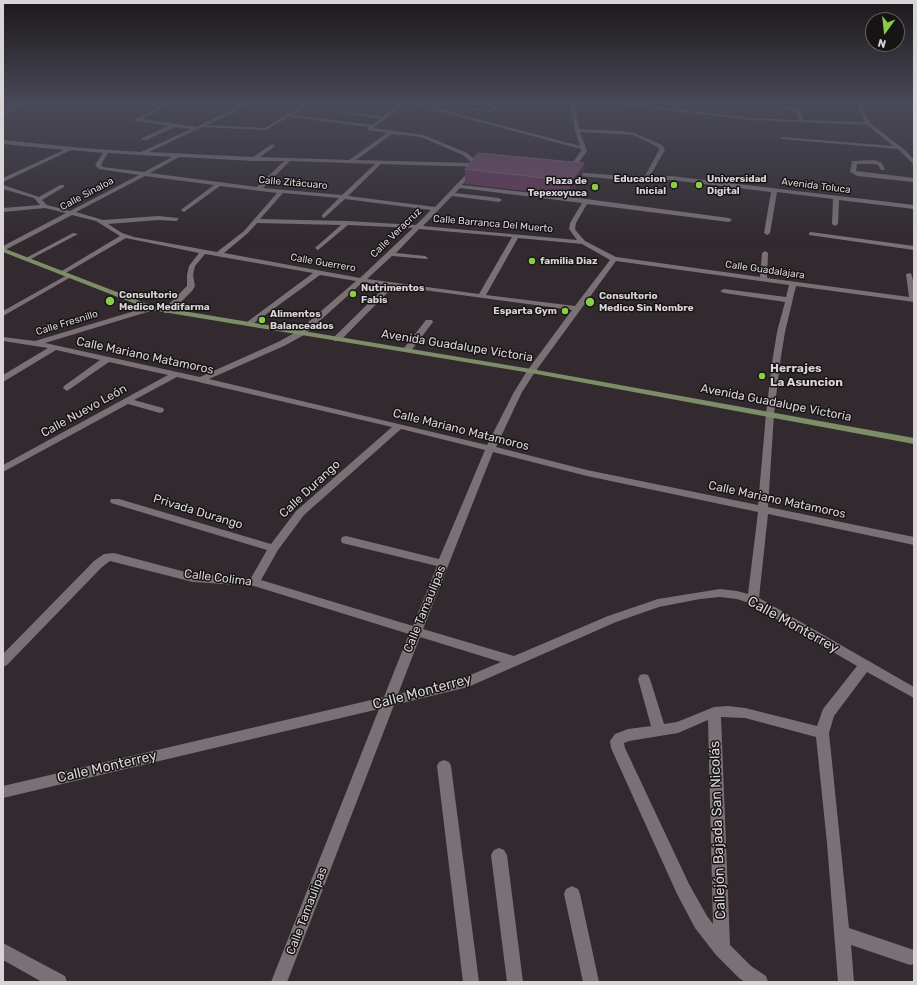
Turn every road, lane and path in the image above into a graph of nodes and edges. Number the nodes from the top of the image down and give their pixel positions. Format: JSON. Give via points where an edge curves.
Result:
{"nodes":[{"id":1,"x":68,"y":149,"type":"edge"},
{"id":2,"x":82,"y":149,"type":"edge"},
{"id":3,"x":150,"y":149,"type":"edge"},
{"id":4,"x":268,"y":149,"type":"edge"},
{"id":5,"x":368,"y":149,"type":"edge"},
{"id":6,"x":453,"y":149,"type":"edge"},
{"id":7,"x":583,"y":149,"type":"edge"},
{"id":8,"x":661,"y":149,"type":"edge"},
{"id":9,"x":900,"y":149,"type":"edge"},
{"id":10,"x":107,"y":151,"type":"junction"},
{"id":11,"x":141,"y":153,"type":"junction"},
{"id":12,"x":180,"y":156,"type":"junction"},
{"id":13,"x":254,"y":159,"type":"junction"},
{"id":14,"x":288,"y":160,"type":"junction"},
{"id":15,"x":351,"y":161,"type":"junction"},
{"id":16,"x":380,"y":162,"type":"junction"},
{"id":17,"x":914,"y":163,"type":"edge"},
{"id":18,"x":476,"y":164,"type":"junction"},
{"id":19,"x":487,"y":165,"type":"edge"},
{"id":20,"x":883,"y":168,"type":"dead end"},
{"id":21,"x":560,"y":172,"type":"edge"},
{"id":22,"x":568,"y":173,"type":"junction"},
{"id":23,"x":146,"y":174,"type":"junction"},
{"id":24,"x":647,"y":177,"type":"junction"},
{"id":25,"x":3,"y":180,"type":"edge"},
{"id":26,"x":914,"y":180,"type":"edge"},
{"id":27,"x":218,"y":184,"type":"junction"},
{"id":28,"x":62,"y":186,"type":"dead end"},
{"id":29,"x":459,"y":186,"type":"junction"},
{"id":30,"x":3,"y":187,"type":"edge"},
{"id":31,"x":258,"y":189,"type":"junction"},
{"id":32,"x":774,"y":190,"type":"junction"},
{"id":33,"x":281,"y":192,"type":"junction"},
{"id":34,"x":451,"y":194,"type":"junction"},
{"id":35,"x":343,"y":197,"type":"junction"},
{"id":36,"x":836,"y":198,"type":"junction"},
{"id":37,"x":39,"y":199,"type":"junction"},
{"id":38,"x":499,"y":200,"type":"dead end"},
{"id":39,"x":586,"y":201,"type":"junction"},
{"id":40,"x":45,"y":206,"type":"junction"},
{"id":41,"x":914,"y":207,"type":"edge"},
{"id":42,"x":436,"y":209,"type":"junction"},
{"id":43,"x":3,"y":210,"type":"edge"},
{"id":44,"x":184,"y":210,"type":"dead end"},
{"id":45,"x":72,"y":213,"type":"junction"},
{"id":46,"x":324,"y":216,"type":"dead end"},
{"id":47,"x":176,"y":219,"type":"dead end"},
{"id":48,"x":729,"y":220,"type":"dead end"},
{"id":49,"x":256,"y":221,"type":"junction"},
{"id":50,"x":103,"y":222,"type":"junction"},
{"id":51,"x":346,"y":223,"type":"junction"},
{"id":52,"x":835,"y":224,"type":"dead end"},
{"id":53,"x":418,"y":227,"type":"junction"},
{"id":54,"x":767,"y":233,"type":"dead end"},
{"id":55,"x":75,"y":234,"type":"dead end"},
{"id":56,"x":811,"y":234,"type":"dead end"},
{"id":57,"x":124,"y":236,"type":"junction"},
{"id":58,"x":516,"y":236,"type":"junction"},
{"id":59,"x":583,"y":242,"type":"junction"},
{"id":60,"x":318,"y":248,"type":"dead end"},
{"id":61,"x":914,"y":248,"type":"edge"},
{"id":62,"x":3,"y":249,"type":"edge"},
{"id":63,"x":204,"y":252,"type":"junction"},
{"id":64,"x":765,"y":253,"type":"dead end"},
{"id":65,"x":218,"y":254,"type":"junction"},
{"id":66,"x":391,"y":254,"type":"junction"},
{"id":67,"x":425,"y":258,"type":"dead end"},
{"id":68,"x":27,"y":259,"type":"junction"},
{"id":69,"x":614,"y":259,"type":"junction"},
{"id":70,"x":319,"y":272,"type":"junction"},
{"id":71,"x":909,"y":274,"type":"dead end"},
{"id":72,"x":65,"y":275,"type":"junction"},
{"id":73,"x":361,"y":280,"type":"junction"},
{"id":74,"x":763,"y":280,"type":"junction"},
{"id":75,"x":392,"y":284,"type":"junction"},
{"id":76,"x":792,"y":284,"type":"junction"},
{"id":77,"x":724,"y":291,"type":"dead end"},
{"id":78,"x":481,"y":296,"type":"junction"},
{"id":79,"x":789,"y":300,"type":"junction"},
{"id":80,"x":913,"y":300,"type":"edge"},
{"id":81,"x":151,"y":308,"type":"junction"},
{"id":82,"x":578,"y":309,"type":"junction"},
{"id":83,"x":167,"y":311,"type":"junction"},
{"id":84,"x":3,"y":314,"type":"edge"},
{"id":85,"x":429,"y":322,"type":"dead end"},
{"id":86,"x":250,"y":324,"type":"junction"},
{"id":87,"x":302,"y":333,"type":"junction"},
{"id":88,"x":3,"y":339,"type":"edge"},
{"id":89,"x":337,"y":339,"type":"junction"},
{"id":90,"x":34,"y":344,"type":"junction"},
{"id":91,"x":54,"y":348,"type":"junction"},
{"id":92,"x":407,"y":350,"type":"junction"},
{"id":93,"x":107,"y":359,"type":"junction"},
{"id":94,"x":531,"y":371,"type":"junction"},
{"id":95,"x":176,"y":374,"type":"junction"},
{"id":96,"x":3,"y":379,"type":"edge"},
{"id":97,"x":201,"y":380,"type":"junction"},
{"id":98,"x":67,"y":388,"type":"dead end"},
{"id":99,"x":127,"y":401,"type":"junction"},
{"id":100,"x":160,"y":410,"type":"dead end"},
{"id":101,"x":770,"y":414,"type":"junction"},
{"id":102,"x":399,"y":426,"type":"junction"},
{"id":103,"x":914,"y":441,"type":"edge"},
{"id":104,"x":490,"y":449,"type":"junction"},
{"id":105,"x":3,"y":470,"type":"edge"},
{"id":106,"x":115,"y":501,"type":"dead end"},
{"id":107,"x":763,"y":510,"type":"junction"},
{"id":108,"x":346,"y":540,"type":"dead end"},
{"id":109,"x":914,"y":541,"type":"edge"},
{"id":110,"x":274,"y":548,"type":"junction"},
{"id":111,"x":442,"y":564,"type":"junction"},
{"id":112,"x":254,"y":582,"type":"junction"},
{"id":113,"x":753,"y":600,"type":"junction"},
{"id":114,"x":416,"y":631,"type":"junction"},
{"id":115,"x":515,"y":661,"type":"junction"},
{"id":116,"x":3,"y":662,"type":"edge"},
{"id":117,"x":865,"y":665,"type":"junction"},
{"id":118,"x":644,"y":679,"type":"dead end"},
{"id":119,"x":914,"y":693,"type":"edge"},
{"id":120,"x":388,"y":703,"type":"junction"},
{"id":121,"x":714,"y":712,"type":"junction"},
{"id":122,"x":659,"y":731,"type":"junction"},
{"id":123,"x":822,"y":733,"type":"junction"},
{"id":124,"x":444,"y":766,"type":"dead end"},
{"id":125,"x":3,"y":792,"type":"edge"},
{"id":126,"x":499,"y":855,"type":"dead end"},
{"id":127,"x":572,"y":894,"type":"dead end"},
{"id":128,"x":842,"y":934,"type":"junction"},
{"id":129,"x":722,"y":949,"type":"junction"},
{"id":130,"x":3,"y":951,"type":"edge"},
{"id":131,"x":910,"y":957,"type":"dead end"},
{"id":132,"x":746,"y":977,"type":"edge"},
{"id":133,"x":59,"y":982,"type":"edge"},
{"id":134,"x":280,"y":982,"type":"edge"},
{"id":135,"x":471,"y":982,"type":"edge"},
{"id":136,"x":515,"y":982,"type":"edge"},
{"id":137,"x":591,"y":982,"type":"edge"},
{"id":138,"x":760,"y":982,"type":"edge"},
{"id":139,"x":846,"y":982,"type":"edge"}],
"edges":[{"from":1,"to":25,"type":"street"},
{"from":2,"to":10,"type":"street"},
{"from":3,"to":11,"type":"street"},
{"from":4,"to":13,"type":"street"},
{"from":5,"to":15,"type":"street"},
{"from":6,"to":18,"type":"street","via":[[465,154]]},
{"from":7,"to":22,"type":"street","via":[[584,151]]},
{"from":8,"to":24,"type":"street"},
{"from":9,"to":17,"type":"street"},
{"from":10,"to":11,"type":"street"},
{"from":10,"to":23,"type":"street","name":"Calle Zitácuaro","via":[[98,165],[101,168]]},
{"from":11,"to":12,"type":"street"},
{"from":12,"to":13,"type":"street"},
{"from":12,"to":23,"type":"street","name":"Calle Sinaloa"},
{"from":13,"to":14,"type":"street"},
{"from":14,"to":15,"type":"street"},
{"from":14,"to":31,"type":"street"},
{"from":15,"to":16,"type":"street"},
{"from":16,"to":18,"type":"street"},
{"from":16,"to":35,"type":"street"},
{"from":18,"to":19,"type":"street"},
{"from":18,"to":29,"type":"street","name":"Calle Veracruz"},
{"from":20,"to":26,"type":"street","via":[[878,163],[854,162],[853,172]]},
{"from":21,"to":22,"type":"street","name":"Avenida Toluca"},
{"from":22,"to":24,"type":"street","name":"Avenida Toluca"},
{"from":23,"to":27,"type":"street","name":"Calle Zitácuaro"},
{"from":23,"to":45,"type":"street","name":"Calle Sinaloa"},
{"from":24,"to":32,"type":"street","name":"Avenida Toluca"},
{"from":27,"to":31,"type":"street","name":"Calle Zitácuaro"},
{"from":27,"to":44,"type":"street"},
{"from":28,"to":37,"type":"street"},
{"from":29,"to":34,"type":"street","name":"Calle Veracruz"},
{"from":29,"to":39,"type":"street"},
{"from":30,"to":37,"type":"street"},
{"from":31,"to":33,"type":"street","name":"Calle Zitácuaro"},
{"from":32,"to":36,"type":"street","name":"Avenida Toluca"},
{"from":32,"to":54,"type":"street"},
{"from":33,"to":35,"type":"street","name":"Calle Zitácuaro"},
{"from":33,"to":49,"type":"street"},
{"from":34,"to":38,"type":"street"},
{"from":34,"to":42,"type":"street","name":"Calle Veracruz"},
{"from":35,"to":42,"type":"street","name":"Calle Zitácuaro"},
{"from":35,"to":46,"type":"street"},
{"from":36,"to":41,"type":"street","name":"Avenida Toluca"},
{"from":36,"to":52,"type":"street"},
{"from":37,"to":40,"type":"street"},
{"from":39,"to":48,"type":"street"},
{"from":39,"to":59,"type":"street","via":[[572,226],[574,233]]},
{"from":40,"to":43,"type":"street"},
{"from":40,"to":45,"type":"street"},
{"from":42,"to":53,"type":"street","name":"Calle Veracruz"},
{"from":45,"to":50,"type":"street","name":"Calle Guerrero"},
{"from":45,"to":62,"type":"street","name":"Calle Sinaloa"},
{"from":47,"to":50,"type":"street"},
{"from":49,"to":51,"type":"street","name":"Calle Barranca Del Muerto"},
{"from":49,"to":65,"type":"street"},
{"from":50,"to":57,"type":"street","name":"Calle Guerrero"},
{"from":51,"to":53,"type":"street","name":"Calle Barranca Del Muerto"},
{"from":51,"to":60,"type":"street","name":"Calle Guerrero"},
{"from":53,"to":58,"type":"street","name":"Calle Barranca Del Muerto"},
{"from":53,"to":66,"type":"street","name":"Calle Veracruz"},
{"from":55,"to":68,"type":"street"},
{"from":56,"to":61,"type":"street"},
{"from":57,"to":63,"type":"street","name":"Calle Guerrero"},
{"from":57,"to":72,"type":"street"},
{"from":58,"to":59,"type":"street","name":"Calle Barranca Del Muerto"},
{"from":58,"to":78,"type":"street"},
{"from":59,"to":69,"type":"street"},
{"from":62,"to":68,"type":"main road","name":"Avenida Guadalupe Victoria"},
{"from":63,"to":65,"type":"street","name":"Calle Guerrero"},
{"from":63,"to":83,"type":"street","via":[[192,266],[191,286],[188,291]]},
{"from":64,"to":74,"type":"street"},
{"from":65,"to":70,"type":"street","name":"Calle Guerrero"},
{"from":66,"to":67,"type":"street"},
{"from":66,"to":73,"type":"street","name":"Calle Veracruz"},
{"from":68,"to":72,"type":"main road","name":"Avenida Guadalupe Victoria"},
{"from":69,"to":74,"type":"street","name":"Calle Guadalajara"},
{"from":69,"to":82,"type":"street","name":"Calle Tamaulipas"},
{"from":70,"to":73,"type":"street","name":"Calle Guerrero"},
{"from":70,"to":86,"type":"street"},
{"from":71,"to":80,"type":"street"},
{"from":72,"to":81,"type":"main road","name":"Avenida Guadalupe Victoria"},
{"from":72,"to":84,"type":"street"},
{"from":73,"to":75,"type":"street","name":"Calle Guerrero"},
{"from":73,"to":87,"type":"street","name":"Calle Veracruz"},
{"from":74,"to":76,"type":"street","name":"Calle Guadalajara"},
{"from":75,"to":78,"type":"street","name":"Calle Guerrero"},
{"from":75,"to":89,"type":"street"},
{"from":76,"to":79,"type":"street"},
{"from":76,"to":80,"type":"street","name":"Calle Guadalajara"},
{"from":77,"to":79,"type":"street"},
{"from":78,"to":82,"type":"street","name":"Calle Guerrero"},
{"from":79,"to":101,"type":"street","via":[[778,346]]},
{"from":81,"to":83,"type":"main road","name":"Avenida Guadalupe Victoria"},
{"from":81,"to":90,"type":"street","name":"Calle Fresnillo"},
{"from":82,"to":94,"type":"street","name":"Calle Tamaulipas"},
{"from":83,"to":86,"type":"main road","name":"Avenida Guadalupe Victoria"},
{"from":85,"to":92,"type":"street"},
{"from":86,"to":87,"type":"main road","name":"Avenida Guadalupe Victoria"},
{"from":87,"to":89,"type":"main road","name":"Avenida Guadalupe Victoria"},
{"from":87,"to":97,"type":"street","name":"Calle Veracruz"},
{"from":88,"to":90,"type":"street","name":"Calle Mariano Matamoros"},
{"from":89,"to":92,"type":"main road","name":"Avenida Guadalupe Victoria"},
{"from":90,"to":91,"type":"street","name":"Calle Mariano Matamoros"},
{"from":91,"to":93,"type":"street","name":"Calle Mariano Matamoros"},
{"from":91,"to":96,"type":"street"},
{"from":92,"to":94,"type":"main road","name":"Avenida Guadalupe Victoria"},
{"from":93,"to":95,"type":"street","name":"Calle Mariano Matamoros"},
{"from":93,"to":98,"type":"street"},
{"from":94,"to":101,"type":"main road","name":"Avenida Guadalupe Victoria"},
{"from":94,"to":104,"type":"street","name":"Calle Tamaulipas"},
{"from":95,"to":97,"type":"street","name":"Calle Mariano Matamoros"},
{"from":95,"to":99,"type":"street","name":"Calle Nuevo León"},
{"from":97,"to":102,"type":"street","name":"Calle Mariano Matamoros"},
{"from":99,"to":100,"type":"street"},
{"from":99,"to":105,"type":"street","name":"Calle Nuevo León"},
{"from":101,"to":103,"type":"main road","name":"Avenida Guadalupe Victoria"},
{"from":101,"to":107,"type":"street"},
{"from":102,"to":104,"type":"street","name":"Calle Mariano Matamoros"},
{"from":102,"to":110,"type":"street","name":"Calle Durango","via":[[300,514]]},
{"from":104,"to":107,"type":"street","name":"Calle Mariano Matamoros","via":[[587,473]]},
{"from":104,"to":111,"type":"street","name":"Calle Tamaulipas"},
{"from":106,"to":110,"type":"street","name":"Privada Durango"},
{"from":107,"to":109,"type":"street","name":"Calle Mariano Matamoros"},
{"from":107,"to":113,"type":"street"},
{"from":108,"to":111,"type":"street"},
{"from":110,"to":112,"type":"street","name":"Calle Durango"},
{"from":111,"to":114,"type":"street","name":"Calle Tamaulipas"},
{"from":112,"to":114,"type":"street","name":"Calle Colima"},
{"from":112,"to":116,"type":"street","name":"Calle Colima","via":[[193,578],[108,557],[98,564]]},
{"from":113,"to":115,"type":"street","name":"Calle Monterrey","via":[[720,593],[658,603],[612,618]]},
{"from":113,"to":117,"type":"street","name":"Calle Monterrey"},
{"from":114,"to":115,"type":"street","name":"Calle Colima"},
{"from":114,"to":120,"type":"street","name":"Calle Tamaulipas"},
{"from":115,"to":120,"type":"street","name":"Calle Monterrey","via":[[464,683]]},
{"from":117,"to":119,"type":"street","name":"Calle Monterrey"},
{"from":117,"to":123,"type":"street","via":[[828,713]]},
{"from":118,"to":122,"type":"street"},
{"from":120,"to":125,"type":"street","name":"Calle Monterrey","via":[[348,710]]},
{"from":120,"to":134,"type":"street","name":"Calle Tamaulipas"},
{"from":121,"to":122,"type":"street","via":[[678,727]]},
{"from":121,"to":123,"type":"street","via":[[745,713]]},
{"from":121,"to":129,"type":"street","name":"Callejón Bajada San Nicolás"},
{"from":122,"to":129,"type":"street","via":[[620,738],[617,742],[618,748],[684,890],[702,922]]},
{"from":123,"to":128,"type":"street"},
{"from":124,"to":135,"type":"street"},
{"from":126,"to":136,"type":"street"},
{"from":127,"to":137,"type":"street"},
{"from":128,"to":131,"type":"street"},
{"from":128,"to":139,"type":"street"},
{"from":129,"to":132,"type":"street"},
{"from":130,"to":133,"type":"street"},
{"from":132,"to":138,"type":"street"}]}
